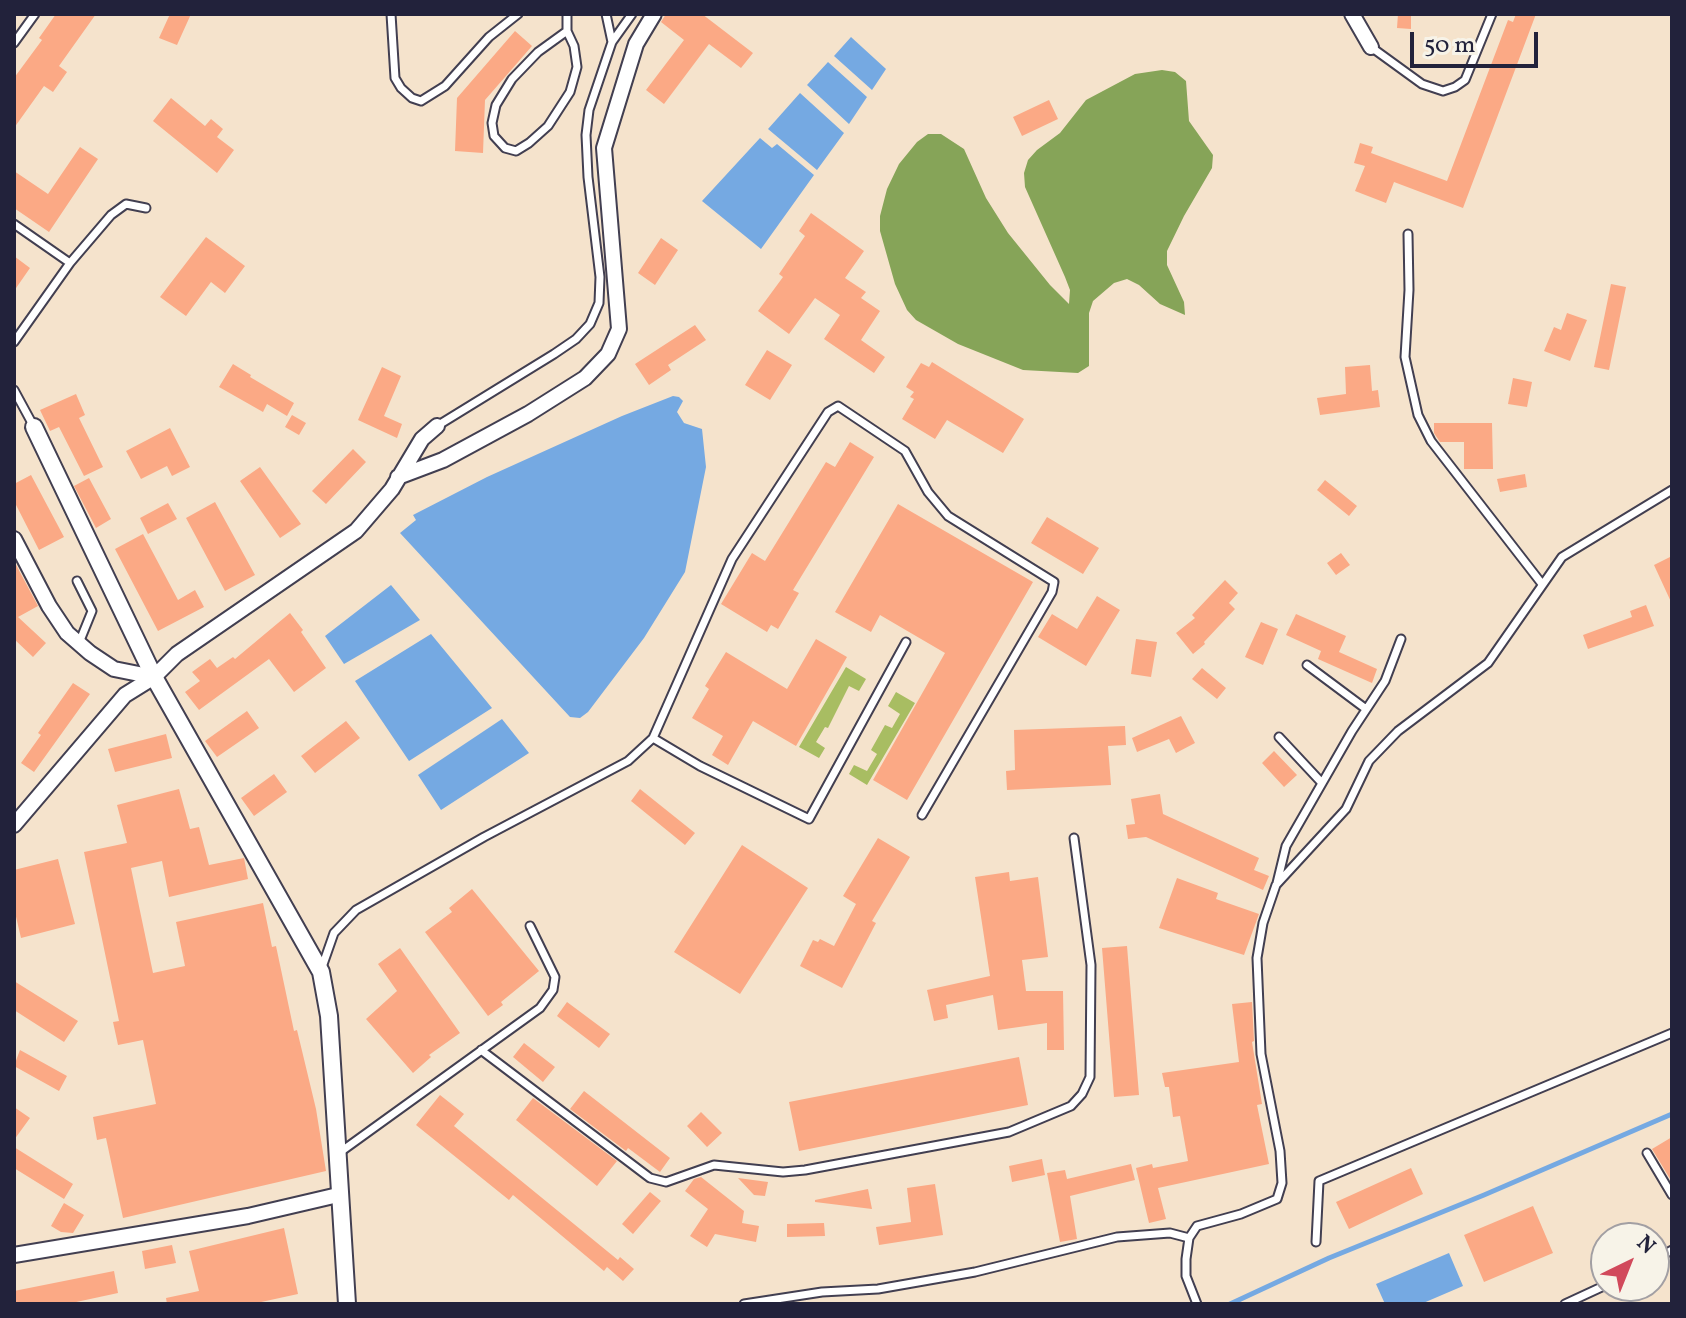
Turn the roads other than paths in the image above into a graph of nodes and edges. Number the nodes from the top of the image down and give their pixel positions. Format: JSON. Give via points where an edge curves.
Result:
{"nodes":[{"id":1,"x":35,"y":14,"type":"edge"},
{"id":2,"x":391,"y":14,"type":"edge"},
{"id":3,"x":518,"y":14,"type":"edge"},
{"id":4,"x":567,"y":14,"type":"edge"},
{"id":5,"x":606,"y":14,"type":"edge"},
{"id":6,"x":632,"y":14,"type":"edge"},
{"id":7,"x":654,"y":14,"type":"edge"},
{"id":8,"x":1352,"y":14,"type":"edge"},
{"id":9,"x":1492,"y":14,"type":"edge"},
{"id":10,"x":567,"y":31,"type":"junction"},
{"id":11,"x":612,"y":42,"type":"junction"},
{"id":12,"x":14,"y":43,"type":"edge"},
{"id":13,"x":1371,"y":47,"type":"joint"},
{"id":14,"x":146,"y":208,"type":"dead end"},
{"id":15,"x":14,"y":224,"type":"edge"},
{"id":16,"x":1408,"y":234,"type":"dead end"},
{"id":17,"x":70,"y":263,"type":"junction"},
{"id":18,"x":14,"y":342,"type":"edge"},
{"id":19,"x":14,"y":390,"type":"edge"},
{"id":20,"x":437,"y":426,"type":"joint"},
{"id":21,"x":34,"y":427,"type":"joint"},
{"id":22,"x":398,"y":477,"type":"junction"},
{"id":23,"x":1672,"y":490,"type":"edge"},
{"id":24,"x":14,"y":539,"type":"edge"},
{"id":25,"x":77,"y":581,"type":"dead end"},
{"id":26,"x":1542,"y":584,"type":"junction"},
{"id":27,"x":1401,"y":639,"type":"dead end"},
{"id":28,"x":906,"y":642,"type":"dead end"},
{"id":29,"x":79,"y":643,"type":"junction"},
{"id":30,"x":1307,"y":665,"type":"dead end"},
{"id":31,"x":154,"y":677,"type":"junction"},
{"id":32,"x":1366,"y":709,"type":"junction"},
{"id":33,"x":1279,"y":737,"type":"dead end"},
{"id":34,"x":653,"y":738,"type":"junction"},
{"id":35,"x":1321,"y":782,"type":"junction"},
{"id":36,"x":922,"y":815,"type":"dead end"},
{"id":37,"x":14,"y":825,"type":"edge"},
{"id":38,"x":1074,"y":838,"type":"dead end"},
{"id":39,"x":1276,"y":885,"type":"junction"},
{"id":40,"x":530,"y":926,"type":"dead end"},
{"id":41,"x":321,"y":972,"type":"junction"},
{"id":42,"x":1672,"y":1033,"type":"edge"},
{"id":43,"x":481,"y":1050,"type":"junction"},
{"id":44,"x":1647,"y":1153,"type":"dead end"},
{"id":45,"x":337,"y":1154,"type":"junction"},
{"id":46,"x":338,"y":1195,"type":"junction"},
{"id":47,"x":1672,"y":1195,"type":"edge"},
{"id":48,"x":1189,"y":1238,"type":"junction"},
{"id":49,"x":1316,"y":1242,"type":"dead end"},
{"id":50,"x":14,"y":1255,"type":"edge"},
{"id":51,"x":1590,"y":1292,"type":"edge"},
{"id":52,"x":347,"y":1304,"type":"edge"},
{"id":53,"x":744,"y":1304,"type":"edge"},
{"id":54,"x":1197,"y":1304,"type":"edge"},
{"id":55,"x":1565,"y":1304,"type":"edge"}],
"edges":[{"from":1,"to":12,"type":"lane"},
{"from":2,"to":3,"type":"lane","via":[[395,78],[421,101],[445,86]]},
{"from":4,"to":10,"type":"lane"},
{"from":5,"to":11,"type":"lane"},
{"from":6,"to":11,"type":"lane"},
{"from":7,"to":22,"type":"street","via":[[636,44],[604,148],[619,329],[608,354],[585,378],[528,414],[443,460]]},
{"from":8,"to":13,"type":"street"},
{"from":9,"to":13,"type":"lane","via":[[1465,80],[1443,91],[1422,84]]},
{"from":10,"to":10,"type":"lane","via":[[512,79],[496,105],[494,136],[505,148],[516,151],[529,143],[548,126],[570,92],[577,67]]},
{"from":11,"to":20,"type":"lane","via":[[586,135],[600,277],[599,303],[590,324],[554,354]]},
{"from":14,"to":17,"type":"lane","via":[[126,204],[118,209]]},
{"from":15,"to":17,"type":"lane"},
{"from":16,"to":26,"type":"lane","via":[[1405,357],[1418,415],[1431,441]]},
{"from":17,"to":18,"type":"lane"},
{"from":19,"to":21,"type":"lane"},
{"from":20,"to":22,"type":"street","via":[[422,439]]},
{"from":21,"to":31,"type":"street"},
{"from":22,"to":31,"type":"street","via":[[356,531],[177,654]]},
{"from":23,"to":26,"type":"lane","via":[[1562,557]]},
{"from":24,"to":29,"type":"street","via":[[49,606]]},
{"from":25,"to":29,"type":"lane","via":[[92,611]]},
{"from":26,"to":39,"type":"lane","via":[[1488,663],[1398,731],[1369,761],[1346,809]]},
{"from":27,"to":32,"type":"lane","via":[[1385,681]]},
{"from":28,"to":34,"type":"lane","via":[[809,819]]},
{"from":29,"to":31,"type":"street","via":[[114,669]]},
{"from":30,"to":32,"type":"lane"},
{"from":31,"to":37,"type":"street","via":[[125,695]]},
{"from":31,"to":41,"type":"street"},
{"from":32,"to":35,"type":"lane"},
{"from":33,"to":35,"type":"lane"},
{"from":34,"to":36,"type":"lane","via":[[732,559],[828,412],[838,406],[905,451],[948,516],[1054,582]]},
{"from":34,"to":41,"type":"lane","via":[[628,761],[356,910],[334,933]]},
{"from":35,"to":39,"type":"lane","via":[[1286,846]]},
{"from":38,"to":43,"type":"lane","via":[[1091,965],[1090,1077],[1071,1106],[1009,1132],[805,1170],[714,1165],[666,1182],[650,1178]]},
{"from":39,"to":48,"type":"lane","via":[[1257,958],[1261,1054],[1282,1183],[1277,1199],[1197,1226]]},
{"from":40,"to":43,"type":"lane","via":[[555,977],[553,990],[540,1008]]},
{"from":41,"to":45,"type":"street","via":[[329,1016]]},
{"from":42,"to":49,"type":"lane","via":[[1319,1181]]},
{"from":43,"to":45,"type":"lane"},
{"from":44,"to":47,"type":"lane"},
{"from":45,"to":46,"type":"street"},
{"from":46,"to":50,"type":"street","via":[[248,1216]]},
{"from":46,"to":52,"type":"street"},
{"from":48,"to":53,"type":"lane","via":[[1170,1233],[1117,1237],[975,1272]]},
{"from":48,"to":54,"type":"lane","via":[[1186,1276]]},
{"from":51,"to":55,"type":"lane"}]}
